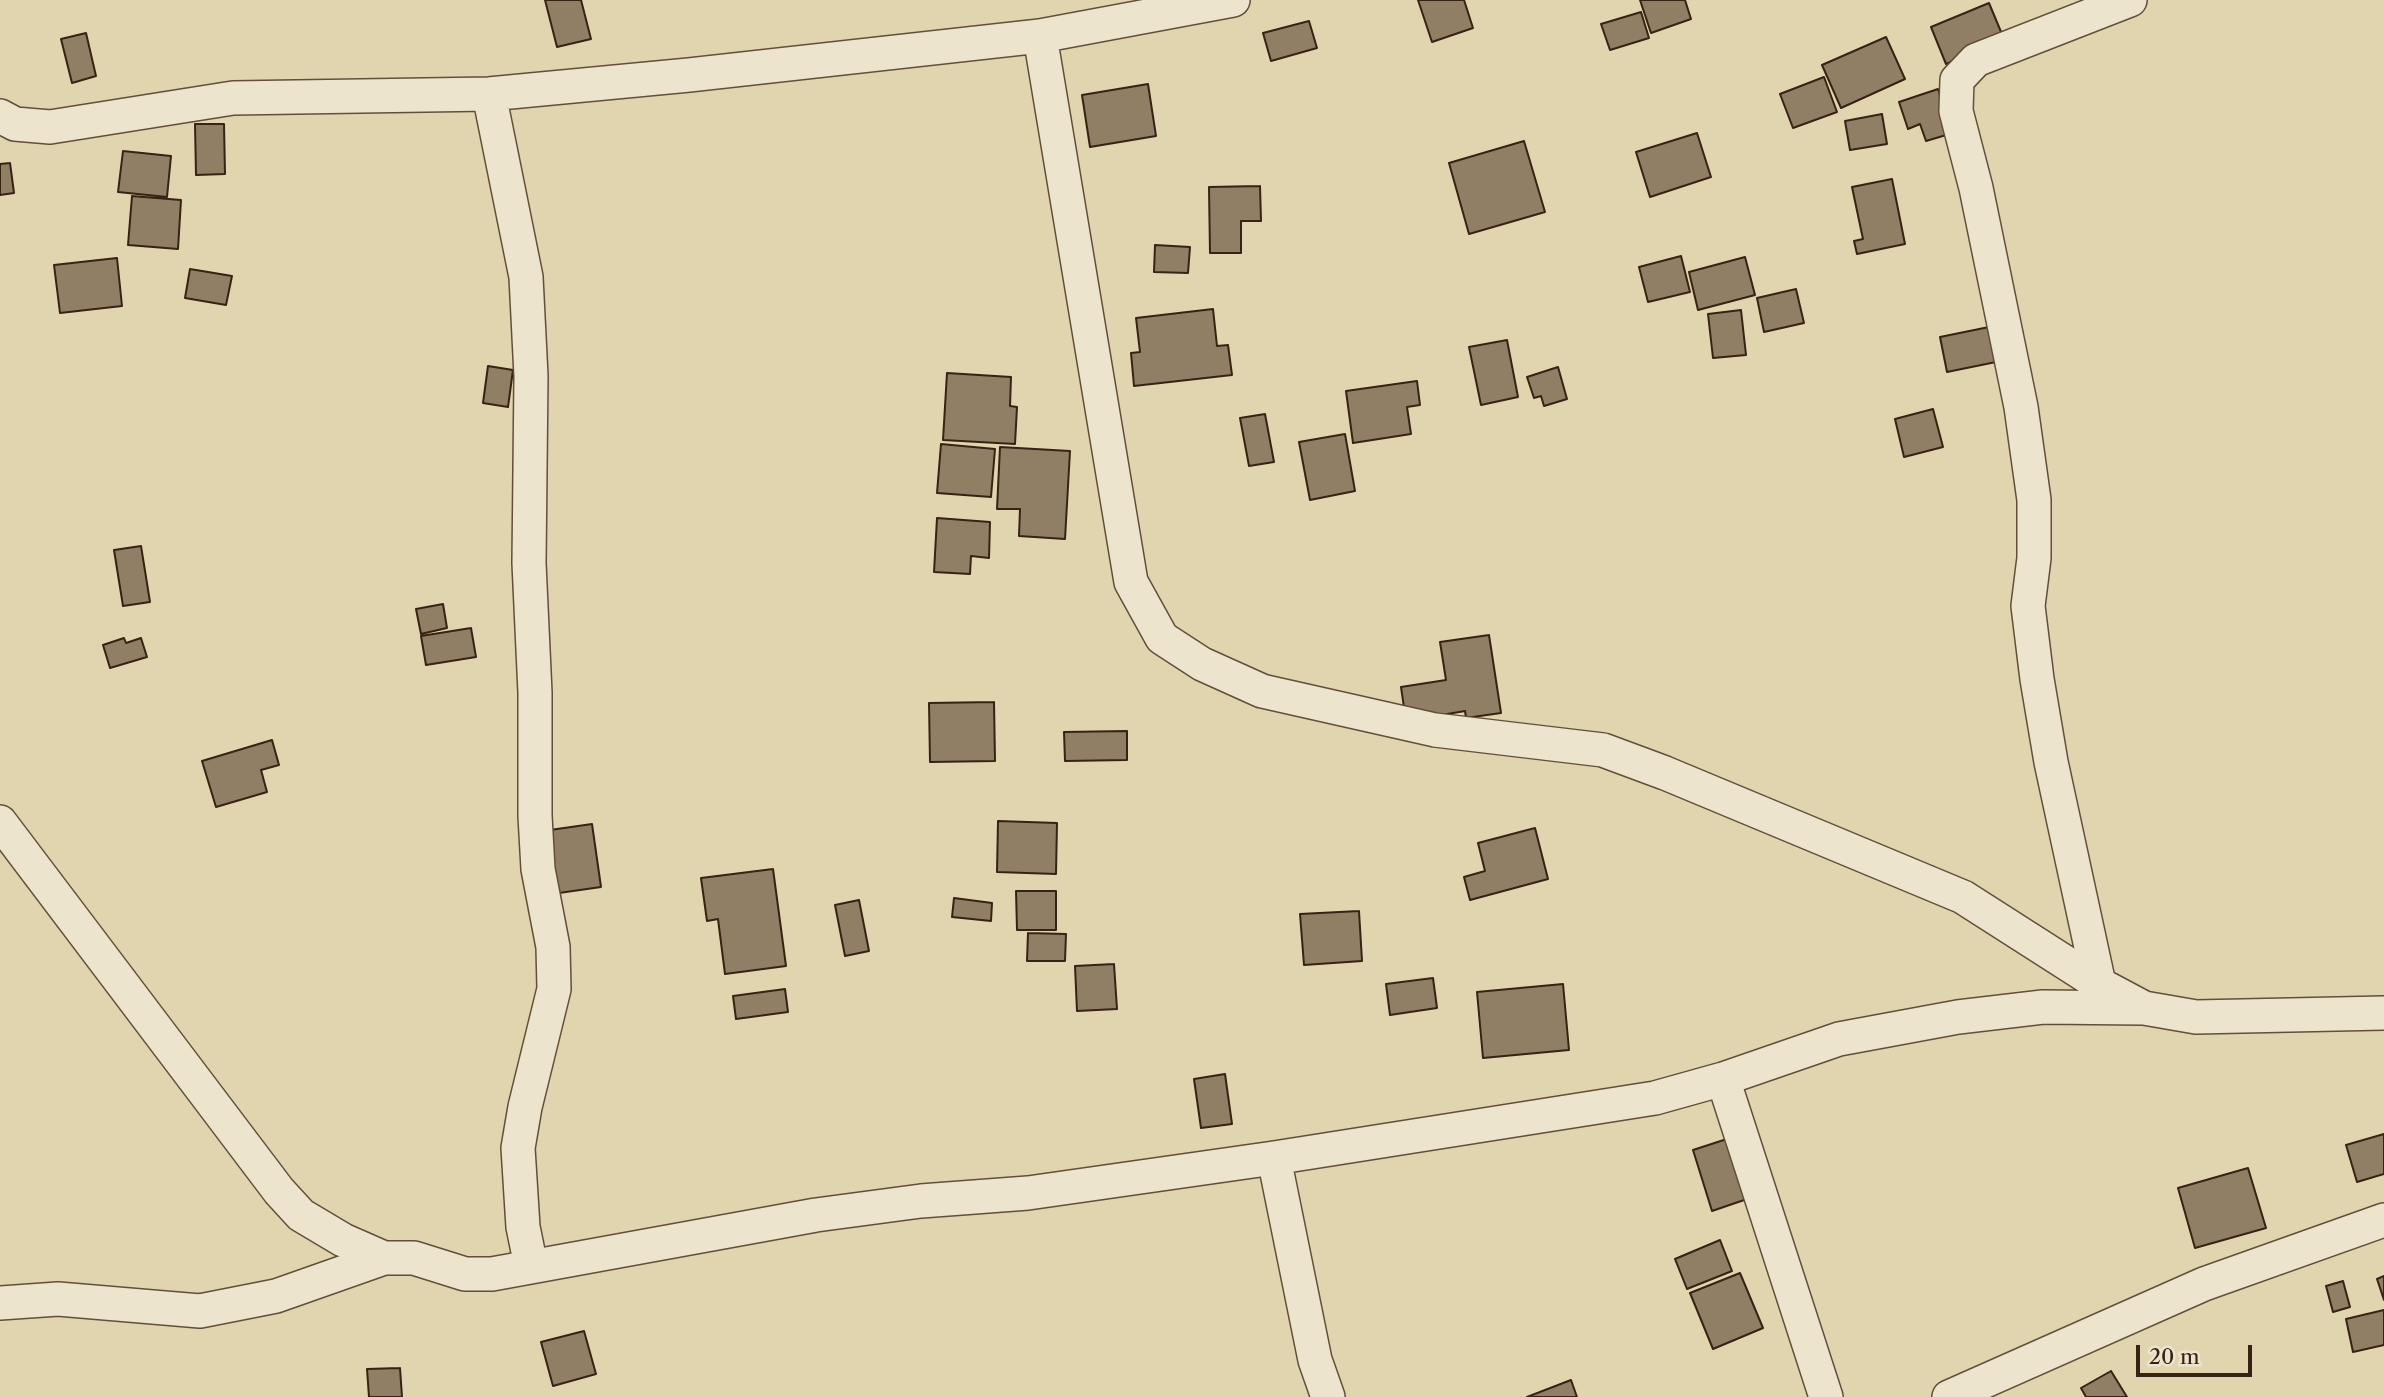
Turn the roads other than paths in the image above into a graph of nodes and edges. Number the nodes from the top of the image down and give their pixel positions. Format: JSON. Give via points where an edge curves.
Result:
{"nodes":[{"id":1,"x":1233,"y":0,"type":"edge"},
{"id":2,"x":2130,"y":0,"type":"edge"},
{"id":3,"x":1040,"y":36,"type":"junction"},
{"id":4,"x":489,"y":94,"type":"junction"},
{"id":5,"x":0,"y":116,"type":"edge"},
{"id":6,"x":0,"y":822,"type":"edge"},
{"id":7,"x":2099,"y":984,"type":"junction"},
{"id":8,"x":2144,"y":1008,"type":"junction"},
{"id":9,"x":2384,"y":1013,"type":"edge"},
{"id":10,"x":1723,"y":1079,"type":"junction"},
{"id":11,"x":1274,"y":1158,"type":"junction"},
{"id":12,"x":2384,"y":1220,"type":"edge"},
{"id":13,"x":384,"y":1258,"type":"junction"},
{"id":14,"x":531,"y":1266,"type":"junction"},
{"id":15,"x":0,"y":1303,"type":"edge"},
{"id":16,"x":1328,"y":1397,"type":"edge"},
{"id":17,"x":1826,"y":1397,"type":"edge"},
{"id":18,"x":1949,"y":1397,"type":"edge"}],
"edges":[{"from":1,"to":3,"type":"street"},
{"from":2,"to":7,"type":"street","via":[[1976,60],[1957,80],[1956,111],[2021,407],[2034,500],[2028,606],[2034,655]]},
{"from":3,"to":4,"type":"street"},
{"from":3,"to":7,"type":"street","via":[[1131,582],[1161,638],[1202,664],[1262,691],[1435,730],[1616,754],[1963,897]]},
{"from":4,"to":5,"type":"street","via":[[233,98],[50,127],[15,124]]},
{"from":4,"to":14,"type":"street","via":[[526,276],[535,816],[538,869],[554,947],[554,989],[519,1148],[523,1227]]},
{"from":6,"to":13,"type":"street","via":[[279,1191],[302,1215]]},
{"from":7,"to":8,"type":"street"},
{"from":8,"to":9,"type":"street","via":[[2196,1017]]},
{"from":8,"to":10,"type":"street","via":[[2043,1007],[1958,1017],[1839,1039]]},
{"from":10,"to":11,"type":"street","via":[[1643,1100]]},
{"from":10,"to":17,"type":"street"},
{"from":11,"to":14,"type":"street","via":[[1028,1193],[816,1215]]},
{"from":11,"to":16,"type":"street","via":[[1315,1360]]},
{"from":12,"to":18,"type":"street","via":[[2204,1284]]},
{"from":13,"to":14,"type":"street","via":[[414,1258],[465,1274]]},
{"from":13,"to":15,"type":"street","via":[[276,1296],[200,1311],[58,1299]]}]}
